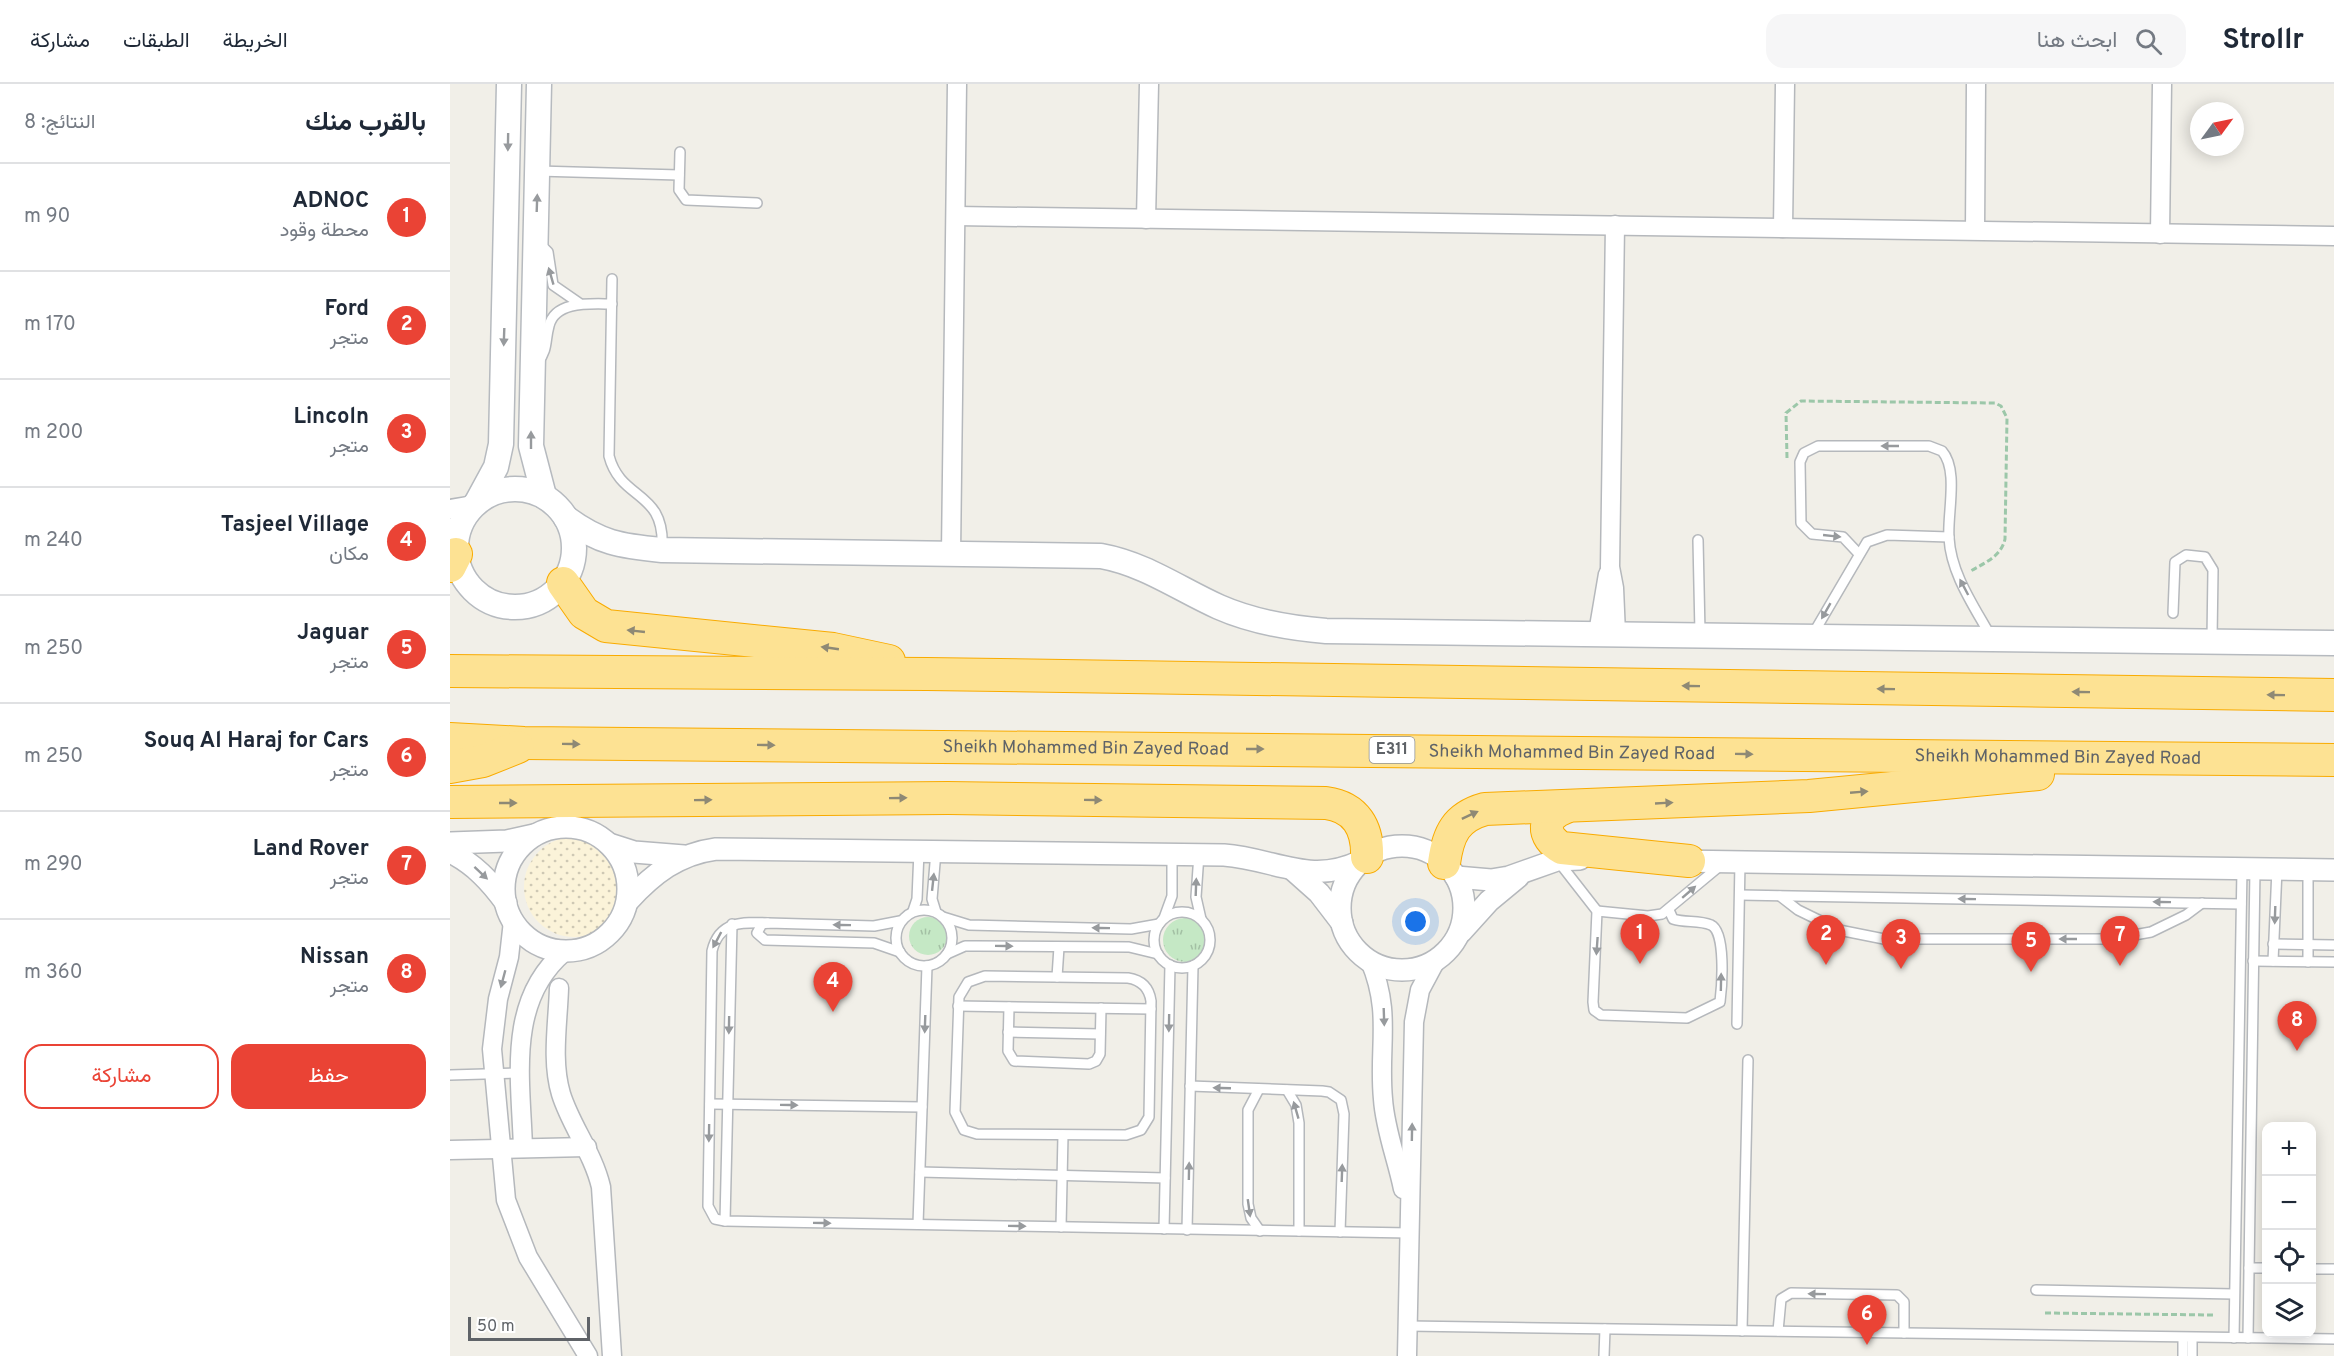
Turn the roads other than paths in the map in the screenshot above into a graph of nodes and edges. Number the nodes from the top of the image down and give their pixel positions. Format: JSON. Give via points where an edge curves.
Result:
{"nodes":[{"id":1,"x":509,"y":84,"type":"edge"},
{"id":2,"x":539,"y":84,"type":"edge"},
{"id":3,"x":957,"y":84,"type":"edge"},
{"id":4,"x":1149,"y":84,"type":"edge"},
{"id":5,"x":1785,"y":84,"type":"edge"},
{"id":6,"x":1976,"y":84,"type":"edge"},
{"id":7,"x":2162,"y":84,"type":"edge"},
{"id":8,"x":680,"y":152,"type":"dead end"},
{"id":9,"x":538,"y":171,"type":"junction"},
{"id":10,"x":679,"y":175,"type":"junction"},
{"id":11,"x":508,"y":180,"type":"junction"},
{"id":12,"x":757,"y":203,"type":"dead end"},
{"id":13,"x":956,"y":216,"type":"junction"},
{"id":14,"x":1146,"y":219,"type":"junction"},
{"id":15,"x":1615,"y":225,"type":"junction"},
{"id":16,"x":1784,"y":228,"type":"junction"},
{"id":17,"x":1975,"y":230,"type":"junction"},
{"id":18,"x":2160,"y":234,"type":"junction"},
{"id":19,"x":2334,"y":237,"type":"edge"},
{"id":20,"x":536,"y":240,"type":"junction"},
{"id":21,"x":612,"y":279,"type":"dead end"},
{"id":22,"x":579,"y":303,"type":"junction"},
{"id":23,"x":612,"y":304,"type":"junction"},
{"id":24,"x":532,"y":369,"type":"junction"},
{"id":25,"x":544,"y":496,"type":"junction"},
{"id":26,"x":476,"y":504,"type":"junction"},
{"id":27,"x":450,"y":509,"type":"edge"},
{"id":28,"x":566,"y":518,"type":"junction"},
{"id":29,"x":1949,"y":537,"type":"junction"},
{"id":30,"x":1698,"y":540,"type":"dead end"},
{"id":31,"x":658,"y":549,"type":"junction"},
{"id":32,"x":453,"y":551,"type":"edge"},
{"id":33,"x":951,"y":553,"type":"junction"},
{"id":34,"x":1859,"y":554,"type":"junction"},
{"id":35,"x":566,"y":578,"type":"junction"},
{"id":36,"x":2173,"y":613,"type":"dead end"},
{"id":37,"x":1607,"y":634,"type":"junction"},
{"id":38,"x":1700,"y":636,"type":"junction"},
{"id":39,"x":1811,"y":637,"type":"junction"},
{"id":40,"x":1992,"y":639,"type":"junction"},
{"id":41,"x":2212,"y":642,"type":"junction"},
{"id":42,"x":2334,"y":644,"type":"edge"},
{"id":43,"x":450,"y":657,"type":"edge"},
{"id":44,"x":526,"y":670,"type":"junction"},
{"id":45,"x":450,"y":671,"type":"edge"},
{"id":46,"x":927,"y":674,"type":"junction"},
{"id":47,"x":2334,"y":695,"type":"edge"},
{"id":48,"x":450,"y":739,"type":"edge"},
{"id":49,"x":524,"y":743,"type":"junction"},
{"id":50,"x":2157,"y":759,"type":"junction"},
{"id":51,"x":2334,"y":760,"type":"edge"},
{"id":52,"x":450,"y":767,"type":"edge"},
{"id":53,"x":450,"y":802,"type":"edge"},
{"id":54,"x":1564,"y":808,"type":"junction"},
{"id":55,"x":537,"y":834,"type":"junction"},
{"id":56,"x":450,"y":843,"type":"edge"},
{"id":57,"x":609,"y":844,"type":"junction"},
{"id":58,"x":928,"y":851,"type":"junction"},
{"id":59,"x":450,"y":852,"type":"edge"},
{"id":60,"x":1172,"y":854,"type":"junction"},
{"id":61,"x":1199,"y":854,"type":"junction"},
{"id":62,"x":684,"y":856,"type":"junction"},
{"id":63,"x":1364,"y":859,"type":"junction"},
{"id":64,"x":1557,"y":860,"type":"junction"},
{"id":65,"x":1689,"y":861,"type":"junction"},
{"id":66,"x":1733,"y":861,"type":"junction"},
{"id":67,"x":1292,"y":868,"type":"junction"},
{"id":68,"x":2248,"y":869,"type":"junction"},
{"id":69,"x":2277,"y":869,"type":"junction"},
{"id":70,"x":1450,"y":870,"type":"junction"},
{"id":71,"x":2308,"y":870,"type":"junction"},
{"id":72,"x":2334,"y":870,"type":"edge"},
{"id":73,"x":1525,"y":871,"type":"junction"},
{"id":74,"x":1740,"y":895,"type":"junction"},
{"id":75,"x":1779,"y":896,"type":"junction"},
{"id":76,"x":628,"y":901,"type":"junction"},
{"id":77,"x":2202,"y":903,"type":"junction"},
{"id":78,"x":2241,"y":904,"type":"junction"},
{"id":79,"x":1669,"y":910,"type":"junction"},
{"id":80,"x":1597,"y":911,"type":"junction"},
{"id":81,"x":509,"y":912,"type":"junction"},
{"id":82,"x":913,"y":912,"type":"junction"},
{"id":83,"x":939,"y":915,"type":"junction"},
{"id":84,"x":1201,"y":920,"type":"junction"},
{"id":85,"x":900,"y":921,"type":"junction"},
{"id":86,"x":1162,"y":921,"type":"junction"},
{"id":87,"x":768,"y":923,"type":"junction"},
{"id":88,"x":1342,"y":923,"type":"junction"},
{"id":89,"x":732,"y":924,"type":"junction"},
{"id":90,"x":1457,"y":937,"type":"junction"},
{"id":91,"x":2273,"y":944,"type":"junction"},
{"id":92,"x":2308,"y":944,"type":"junction"},
{"id":93,"x":2334,"y":945,"type":"edge"},
{"id":94,"x":1059,"y":947,"type":"junction"},
{"id":95,"x":564,"y":952,"type":"junction"},
{"id":96,"x":900,"y":952,"type":"junction"},
{"id":97,"x":947,"y":954,"type":"junction"},
{"id":98,"x":1158,"y":954,"type":"junction"},
{"id":99,"x":1436,"y":960,"type":"junction"},
{"id":100,"x":1370,"y":961,"type":"junction"},
{"id":101,"x":2253,"y":961,"type":"junction"},
{"id":102,"x":2272,"y":961,"type":"junction"},
{"id":103,"x":2308,"y":962,"type":"junction"},
{"id":104,"x":2334,"y":962,"type":"edge"},
{"id":105,"x":1170,"y":965,"type":"junction"},
{"id":106,"x":927,"y":966,"type":"junction"},
{"id":107,"x":1193,"y":966,"type":"junction"},
{"id":108,"x":1058,"y":978,"type":"junction"},
{"id":109,"x":559,"y":988,"type":"dead end"},
{"id":110,"x":958,"y":1006,"type":"junction"},
{"id":111,"x":1009,"y":1007,"type":"junction"},
{"id":112,"x":1101,"y":1008,"type":"junction"},
{"id":113,"x":1151,"y":1009,"type":"junction"},
{"id":114,"x":1737,"y":1024,"type":"dead end"},
{"id":115,"x":1008,"y":1032,"type":"junction"},
{"id":116,"x":1100,"y":1034,"type":"junction"},
{"id":117,"x":1748,"y":1060,"type":"dead end"},
{"id":118,"x":521,"y":1073,"type":"junction"},
{"id":119,"x":493,"y":1074,"type":"junction"},
{"id":120,"x":450,"y":1075,"type":"edge"},
{"id":121,"x":1190,"y":1086,"type":"junction"},
{"id":122,"x":1258,"y":1089,"type":"junction"},
{"id":123,"x":1287,"y":1090,"type":"junction"},
{"id":124,"x":710,"y":1104,"type":"junction"},
{"id":125,"x":728,"y":1104,"type":"junction"},
{"id":126,"x":922,"y":1107,"type":"junction"},
{"id":127,"x":1063,"y":1135,"type":"junction"},
{"id":128,"x":587,"y":1147,"type":"junction"},
{"id":129,"x":523,"y":1148,"type":"junction"},
{"id":130,"x":499,"y":1149,"type":"junction"},
{"id":131,"x":450,"y":1150,"type":"edge"},
{"id":132,"x":920,"y":1172,"type":"junction"},
{"id":133,"x":1062,"y":1175,"type":"junction"},
{"id":134,"x":1165,"y":1178,"type":"junction"},
{"id":135,"x":725,"y":1221,"type":"junction"},
{"id":136,"x":918,"y":1224,"type":"junction"},
{"id":137,"x":1061,"y":1227,"type":"junction"},
{"id":138,"x":1164,"y":1229,"type":"junction"},
{"id":139,"x":1187,"y":1230,"type":"junction"},
{"id":140,"x":1260,"y":1231,"type":"junction"},
{"id":141,"x":1299,"y":1231,"type":"junction"},
{"id":142,"x":1340,"y":1232,"type":"junction"},
{"id":143,"x":1409,"y":1233,"type":"junction"},
{"id":144,"x":2249,"y":1268,"type":"junction"},
{"id":145,"x":2262,"y":1268,"type":"edge"},
{"id":146,"x":2316,"y":1269,"type":"edge"},
{"id":147,"x":2334,"y":1269,"type":"edge"},
{"id":148,"x":2036,"y":1290,"type":"dead end"},
{"id":149,"x":2234,"y":1294,"type":"junction"},
{"id":150,"x":1408,"y":1326,"type":"junction"},
{"id":151,"x":1605,"y":1329,"type":"junction"},
{"id":152,"x":1742,"y":1331,"type":"junction"},
{"id":153,"x":1778,"y":1331,"type":"junction"},
{"id":154,"x":1904,"y":1333,"type":"junction"},
{"id":155,"x":2188,"y":1338,"type":"junction"},
{"id":156,"x":2234,"y":1338,"type":"junction"},
{"id":157,"x":2248,"y":1338,"type":"junction"},
{"id":158,"x":2334,"y":1340,"type":"edge"},
{"id":159,"x":588,"y":1356,"type":"edge"},
{"id":160,"x":612,"y":1356,"type":"edge"},
{"id":161,"x":1407,"y":1356,"type":"edge"},
{"id":162,"x":1604,"y":1356,"type":"edge"},
{"id":163,"x":2183,"y":1356,"type":"edge"},
{"id":164,"x":2192,"y":1356,"type":"edge"}],
"edges":[{"from":1,"to":11,"type":"main road","one_way":true},
{"from":2,"to":9,"type":"main road"},
{"from":3,"to":13,"type":"street"},
{"from":4,"to":14,"type":"street"},
{"from":5,"to":16,"type":"street"},
{"from":6,"to":17,"type":"street"},
{"from":7,"to":18,"type":"street"},
{"from":8,"to":10,"type":"lane"},
{"from":9,"to":10,"type":"lane"},
{"from":20,"to":9,"type":"main road","one_way":true},
{"from":10,"to":12,"type":"lane","via":[[680,194],[689,201]]},
{"from":11,"to":20,"type":"main road","via":[[520,235]]},
{"from":11,"to":26,"type":"main road","one_way":true,"via":[[501,444],[496,467]]},
{"from":13,"to":14,"type":"street"},
{"from":13,"to":33,"type":"street"},
{"from":14,"to":15,"type":"street"},
{"from":15,"to":16,"type":"street"},
{"from":15,"to":37,"type":"street","via":[[1610,567],[1614,588]]},
{"from":16,"to":17,"type":"street"},
{"from":17,"to":18,"type":"street"},
{"from":18,"to":19,"type":"street"},
{"from":22,"to":20,"type":"lane","one_way":true,"via":[[553,285],[547,250]]},
{"from":20,"to":24,"type":"main road"},
{"from":21,"to":23,"type":"lane"},
{"from":22,"to":23,"type":"lane"},
{"from":22,"to":24,"type":"lane","via":[[551,319],[545,352]]},
{"from":23,"to":31,"type":"lane","via":[[609,456],[621,479],[658,514],[663,530]]},
{"from":25,"to":24,"type":"main road","one_way":true,"via":[[532,455]]},
{"from":25,"to":26,"type":"main road","via":[[524,490],[502,490]]},
{"from":25,"to":28,"type":"main road"},
{"from":26,"to":27,"type":"street"},
{"from":26,"to":32,"type":"main road","via":[[462,523]]},
{"from":28,"to":31,"type":"main road","via":[[598,539]]},
{"from":28,"to":35,"type":"main road","via":[[574,554]]},
{"from":29,"to":34,"type":"lane","via":[[1880,536],[1867,542]]},
{"from":29,"to":34,"type":"lane","one_way":true,"via":[[1950,469],[1942,451],[1929,446],[1813,447],[1800,462],[1801,523],[1812,534],[1843,537]]},
{"from":40,"to":29,"type":"lane","one_way":true,"via":[[1959,578]]},
{"from":30,"to":38,"type":"lane"},
{"from":31,"to":33,"type":"main road"},
{"from":31,"to":35,"type":"main road","via":[[603,554]]},
{"from":32,"to":35,"type":"main road","via":[[470,587],[500,606],[518,608],[535,604],[551,596]]},
{"from":33,"to":37,"type":"main road","via":[[1087,554],[1116,559],[1240,615],[1305,629]]},
{"from":34,"to":39,"type":"lane","one_way":true},
{"from":46,"to":35,"type":"highway","one_way":true,"via":[[880,658],[833,649],[606,626],[584,614]]},
{"from":36,"to":41,"type":"lane","via":[[2175,562],[2186,555],[2205,557],[2213,570]]},
{"from":37,"to":38,"type":"main road"},
{"from":38,"to":39,"type":"main road"},
{"from":39,"to":40,"type":"main road"},
{"from":40,"to":41,"type":"main road"},
{"from":41,"to":42,"type":"main road"},
{"from":43,"to":44,"type":"highway"},
{"from":44,"to":45,"type":"highway"},
{"from":44,"to":46,"type":"highway"},
{"from":47,"to":46,"type":"highway","one_way":true},
{"from":48,"to":49,"type":"highway","name":"Sheikh Mohammed Bin Zayed Road","number":"E311"},
{"from":49,"to":50,"type":"highway","name":"Sheikh Mohammed Bin Zayed Road","number":"E311","one_way":true},
{"from":49,"to":52,"type":"highway","via":[[483,761]]},
{"from":50,"to":51,"type":"highway","name":"Sheikh Mohammed Bin Zayed Road","number":"E311"},
{"from":54,"to":50,"type":"highway","one_way":true,"via":[[1809,796],[1974,782]]},
{"from":53,"to":63,"type":"highway","one_way":true,"via":[[948,798],[1326,803],[1346,808],[1361,823],[1367,843]]},
{"from":54,"to":65,"type":"highway","via":[[1553,812],[1546,821],[1546,832],[1562,848]]},
{"from":70,"to":54,"type":"highway","one_way":true,"via":[[1447,841],[1453,829],[1473,812]]},
{"from":55,"to":56,"type":"street","via":[[507,841]]},
{"from":55,"to":57,"type":"street","via":[[575,827]]},
{"from":55,"to":81,"type":"street","via":[[521,846],[510,863],[504,882]]},
{"from":57,"to":62,"type":"street","via":[[642,854]]},
{"from":57,"to":76,"type":"street","via":[[622,861],[628,880]]},
{"from":58,"to":60,"type":"street"},
{"from":58,"to":62,"type":"street","via":[[716,849]]},
{"from":58,"to":82,"type":"lane"},
{"from":83,"to":58,"type":"lane","one_way":true,"via":[[932,899]]},
{"from":59,"to":81,"type":"street","one_way":true,"via":[[473,865],[491,882]]},
{"from":60,"to":61,"type":"street"},
{"from":60,"to":86,"type":"lane","via":[[1173,896]]},
{"from":61,"to":67,"type":"street","via":[[1241,856]]},
{"from":84,"to":61,"type":"lane","one_way":true,"via":[[1196,897]]},
{"from":62,"to":76,"type":"street","via":[[651,878]]},
{"from":63,"to":67,"type":"street","via":[[1327,873]]},
{"from":63,"to":70,"type":"street","via":[[1398,846],[1415,848],[1430,853]]},
{"from":63,"to":88,"type":"street","via":[[1350,874],[1343,890]]},
{"from":64,"to":65,"type":"street"},
{"from":64,"to":73,"type":"street"},
{"from":64,"to":80,"type":"lane"},
{"from":65,"to":66,"type":"street"},
{"from":66,"to":68,"type":"street"},
{"from":66,"to":74,"type":"lane"},
{"from":79,"to":66,"type":"lane","one_way":true},
{"from":67,"to":88,"type":"street","via":[[1319,893]]},
{"from":68,"to":69,"type":"street"},
{"from":68,"to":78,"type":"lane"},
{"from":68,"to":101,"type":"lane"},
{"from":69,"to":71,"type":"street"},
{"from":69,"to":91,"type":"lane","one_way":true},
{"from":70,"to":73,"type":"street","via":[[1491,880]]},
{"from":70,"to":90,"type":"street","via":[[1464,907]]},
{"from":71,"to":72,"type":"street"},
{"from":71,"to":92,"type":"lane"},
{"from":73,"to":90,"type":"street","via":[[1488,901]]},
{"from":74,"to":75,"type":"lane"},
{"from":74,"to":114,"type":"lane"},
{"from":77,"to":75,"type":"lane","one_way":true},
{"from":77,"to":75,"type":"lane","one_way":true,"via":[[2151,932],[2112,939],[1884,939],[1839,930]]},
{"from":76,"to":95,"type":"street","via":[[620,922],[605,938],[586,949]]},
{"from":77,"to":78,"type":"lane"},
{"from":78,"to":149,"type":"lane"},
{"from":79,"to":80,"type":"lane","via":[[1648,916]]},
{"from":80,"to":79,"type":"lane","one_way":true,"via":[[1593,1002],[1597,1013],[1692,1017],[1720,1002],[1720,936],[1710,925],[1673,919]]},
{"from":81,"to":95,"type":"street","via":[[526,937],[544,948]]},
{"from":81,"to":119,"type":"street","one_way":true,"via":[[508,957],[494,1024]]},
{"from":82,"to":83,"type":"lane","via":[[928,910]]},
{"from":82,"to":85,"type":"lane"},
{"from":86,"to":83,"type":"lane","one_way":true,"via":[[1131,929],[969,925]]},
{"from":83,"to":97,"type":"lane","via":[[948,923],[952,939]]},
{"from":84,"to":86,"type":"lane","via":[[1187,912],[1171,914]]},
{"from":84,"to":107,"type":"lane","via":[[1209,933],[1209,949]]},
{"from":85,"to":87,"type":"lane","one_way":true,"via":[[874,926]]},
{"from":85,"to":96,"type":"lane","via":[[896,937]]},
{"from":86,"to":98,"type":"lane","via":[[1154,939]]},
{"from":87,"to":89,"type":"lane"},
{"from":87,"to":96,"type":"lane","via":[[758,928],[765,940],[874,943]]},
{"from":88,"to":100,"type":"street","via":[[1352,944]]},
{"from":89,"to":124,"type":"lane","one_way":true,"via":[[718,934],[712,951]]},
{"from":89,"to":125,"type":"lane","one_way":true},
{"from":90,"to":99,"type":"street"},
{"from":91,"to":92,"type":"lane"},
{"from":91,"to":102,"type":"lane"},
{"from":92,"to":93,"type":"lane"},
{"from":92,"to":103,"type":"lane"},
{"from":97,"to":94,"type":"lane","one_way":true,"via":[[965,946]]},
{"from":94,"to":98,"type":"lane","via":[[1129,947]]},
{"from":94,"to":108,"type":"lane"},
{"from":95,"to":118,"type":"street","via":[[542,974],[528,1001]]},
{"from":96,"to":106,"type":"lane","via":[[911,963]]},
{"from":97,"to":106,"type":"lane"},
{"from":98,"to":105,"type":"lane"},
{"from":99,"to":100,"type":"street","via":[[1420,968],[1403,970]]},
{"from":143,"to":99,"type":"street","one_way":true,"via":[[1414,1022],[1420,990]]},
{"from":100,"to":143,"type":"street","one_way":true,"via":[[1384,1009],[1385,1119],[1400,1171]]},
{"from":101,"to":102,"type":"lane"},
{"from":101,"to":144,"type":"lane"},
{"from":102,"to":103,"type":"lane"},
{"from":103,"to":104,"type":"lane"},
{"from":105,"to":107,"type":"lane"},
{"from":105,"to":134,"type":"lane","one_way":true},
{"from":106,"to":126,"type":"lane","one_way":true},
{"from":107,"to":121,"type":"lane"},
{"from":108,"to":110,"type":"lane","via":[[976,978],[962,988]]},
{"from":108,"to":113,"type":"lane","via":[[1135,979],[1150,993]]},
{"from":109,"to":128,"type":"street","via":[[559,1083],[565,1105]]},
{"from":110,"to":111,"type":"lane"},
{"from":110,"to":127,"type":"lane","via":[[955,1113],[960,1125],[977,1134]]},
{"from":111,"to":112,"type":"lane"},
{"from":111,"to":115,"type":"lane"},
{"from":112,"to":113,"type":"lane"},
{"from":112,"to":116,"type":"lane"},
{"from":113,"to":127,"type":"lane","via":[[1146,1124],[1126,1135]]},
{"from":115,"to":116,"type":"lane"},
{"from":115,"to":116,"type":"lane","via":[[1009,1055],[1014,1061],[1089,1064],[1099,1058]]},
{"from":117,"to":152,"type":"lane"},
{"from":118,"to":119,"type":"lane"},
{"from":118,"to":129,"type":"street"},
{"from":119,"to":120,"type":"lane"},
{"from":119,"to":130,"type":"street"},
{"from":122,"to":121,"type":"lane","one_way":true},
{"from":139,"to":121,"type":"lane","one_way":true},
{"from":122,"to":123,"type":"lane"},
{"from":122,"to":140,"type":"lane","one_way":true,"via":[[1248,1110],[1248,1204]]},
{"from":141,"to":123,"type":"lane","one_way":true,"via":[[1299,1123],[1296,1105]]},
{"from":142,"to":123,"type":"lane","one_way":true,"via":[[1344,1107],[1329,1092]]},
{"from":124,"to":125,"type":"lane"},
{"from":124,"to":135,"type":"lane","one_way":true,"via":[[708,1206],[715,1219]]},
{"from":125,"to":126,"type":"lane","one_way":true},
{"from":125,"to":135,"type":"lane"},
{"from":126,"to":132,"type":"lane"},
{"from":127,"to":133,"type":"lane"},
{"from":128,"to":129,"type":"street"},
{"from":128,"to":160,"type":"street","via":[[601,1187]]},
{"from":129,"to":130,"type":"street"},
{"from":130,"to":131,"type":"street"},
{"from":130,"to":159,"type":"street","via":[[506,1200],[519,1239]]},
{"from":132,"to":133,"type":"lane"},
{"from":132,"to":136,"type":"lane"},
{"from":133,"to":134,"type":"lane"},
{"from":133,"to":137,"type":"lane"},
{"from":134,"to":138,"type":"lane"},
{"from":135,"to":136,"type":"lane","one_way":true},
{"from":136,"to":137,"type":"lane","one_way":true},
{"from":137,"to":138,"type":"lane"},
{"from":138,"to":139,"type":"lane"},
{"from":139,"to":140,"type":"lane"},
{"from":140,"to":141,"type":"lane"},
{"from":141,"to":142,"type":"lane"},
{"from":142,"to":143,"type":"lane"},
{"from":143,"to":150,"type":"street"},
{"from":144,"to":145,"type":"lane"},
{"from":144,"to":157,"type":"lane"},
{"from":146,"to":147,"type":"lane"},
{"from":148,"to":149,"type":"lane"},
{"from":149,"to":156,"type":"lane"},
{"from":150,"to":151,"type":"lane"},
{"from":150,"to":161,"type":"street"},
{"from":151,"to":152,"type":"lane"},
{"from":151,"to":162,"type":"lane"},
{"from":152,"to":153,"type":"lane"},
{"from":153,"to":154,"type":"lane"},
{"from":154,"to":153,"type":"lane","one_way":true,"via":[[1904,1302],[1897,1295],[1783,1295]]},
{"from":154,"to":155,"type":"lane"},
{"from":155,"to":156,"type":"lane"},
{"from":155,"to":163,"type":"lane"},
{"from":155,"to":164,"type":"lane"},
{"from":156,"to":157,"type":"lane"},
{"from":157,"to":158,"type":"lane"}]}
